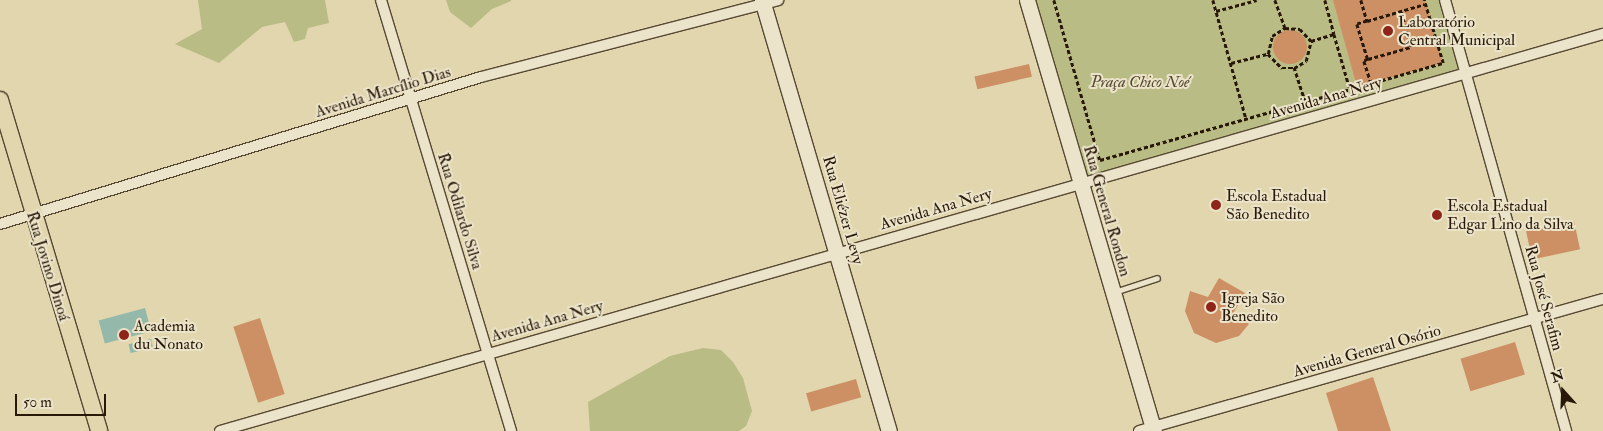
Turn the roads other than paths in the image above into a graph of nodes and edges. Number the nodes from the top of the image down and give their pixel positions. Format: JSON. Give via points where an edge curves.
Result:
{"nodes":[{"id":1,"x":381,"y":0,"type":"edge"},
{"id":2,"x":778,"y":0,"type":"edge"},
{"id":3,"x":1027,"y":0,"type":"edge"},
{"id":4,"x":1445,"y":0,"type":"edge"},
{"id":5,"x":762,"y":2,"type":"edge"},
{"id":6,"x":1603,"y":34,"type":"edge"},
{"id":7,"x":1467,"y":73,"type":"junction"},
{"id":8,"x":0,"y":100,"type":"edge"},
{"id":9,"x":410,"y":100,"type":"junction"},
{"id":10,"x":1081,"y":184,"type":"junction"},
{"id":11,"x":32,"y":214,"type":"junction"},
{"id":12,"x":0,"y":224,"type":"edge"},
{"id":13,"x":837,"y":253,"type":"junction"},
{"id":14,"x":1157,"y":278,"type":"dead end"},
{"id":15,"x":1113,"y":292,"type":"junction"},
{"id":16,"x":1603,"y":300,"type":"edge"},
{"id":17,"x":1534,"y":319,"type":"junction"},
{"id":18,"x":489,"y":353,"type":"junction"},
{"id":19,"x":1149,"y":430,"type":"edge"},
{"id":20,"x":99,"y":431,"type":"edge"},
{"id":21,"x":220,"y":431,"type":"edge"},
{"id":22,"x":511,"y":431,"type":"edge"},
{"id":23,"x":889,"y":431,"type":"edge"},
{"id":24,"x":1566,"y":431,"type":"edge"}],
"edges":[{"from":1,"to":9,"type":"street","name":"Rua Odilardo Silva"},
{"from":2,"to":5,"type":"street","name":"Avenida Marcílio Dias"},
{"from":3,"to":10,"type":"main road","name":"Rua General Rondon"},
{"from":4,"to":7,"type":"street","name":"Rua José Serafim"},
{"from":5,"to":9,"type":"street","name":"Avenida Marcílio Dias"},
{"from":5,"to":13,"type":"main road","name":"Rua Eliézer Levy"},
{"from":6,"to":7,"type":"street","name":"Avenida Ana Nery"},
{"from":7,"to":10,"type":"street","name":"Avenida Ana Nery"},
{"from":7,"to":17,"type":"street","name":"Rua José Serafim"},
{"from":8,"to":11,"type":"main road","name":"Rua Jovino Dinoá"},
{"from":9,"to":11,"type":"street","name":"Avenida Marcílio Dias"},
{"from":9,"to":18,"type":"street","name":"Rua Odilardo Silva"},
{"from":10,"to":13,"type":"street","name":"Avenida Ana Nery"},
{"from":10,"to":15,"type":"main road","name":"Rua General Rondon"},
{"from":11,"to":12,"type":"street","name":"Avenida Marcílio Dias"},
{"from":11,"to":20,"type":"main road","name":"Rua Jovino Dinoá"},
{"from":13,"to":18,"type":"street","name":"Avenida Ana Nery"},
{"from":13,"to":23,"type":"main road","name":"Rua Eliézer Levy"},
{"from":14,"to":15,"type":"lane"},
{"from":15,"to":19,"type":"main road","name":"Rua General Rondon"},
{"from":16,"to":17,"type":"street","name":"Avenida General Osório"},
{"from":17,"to":19,"type":"street","name":"Avenida General Osório"},
{"from":17,"to":24,"type":"street","name":"Rua José Serafim"},
{"from":18,"to":21,"type":"street","name":"Avenida Ana Nery"},
{"from":18,"to":22,"type":"street","name":"Rua Odilardo Silva"}]}
